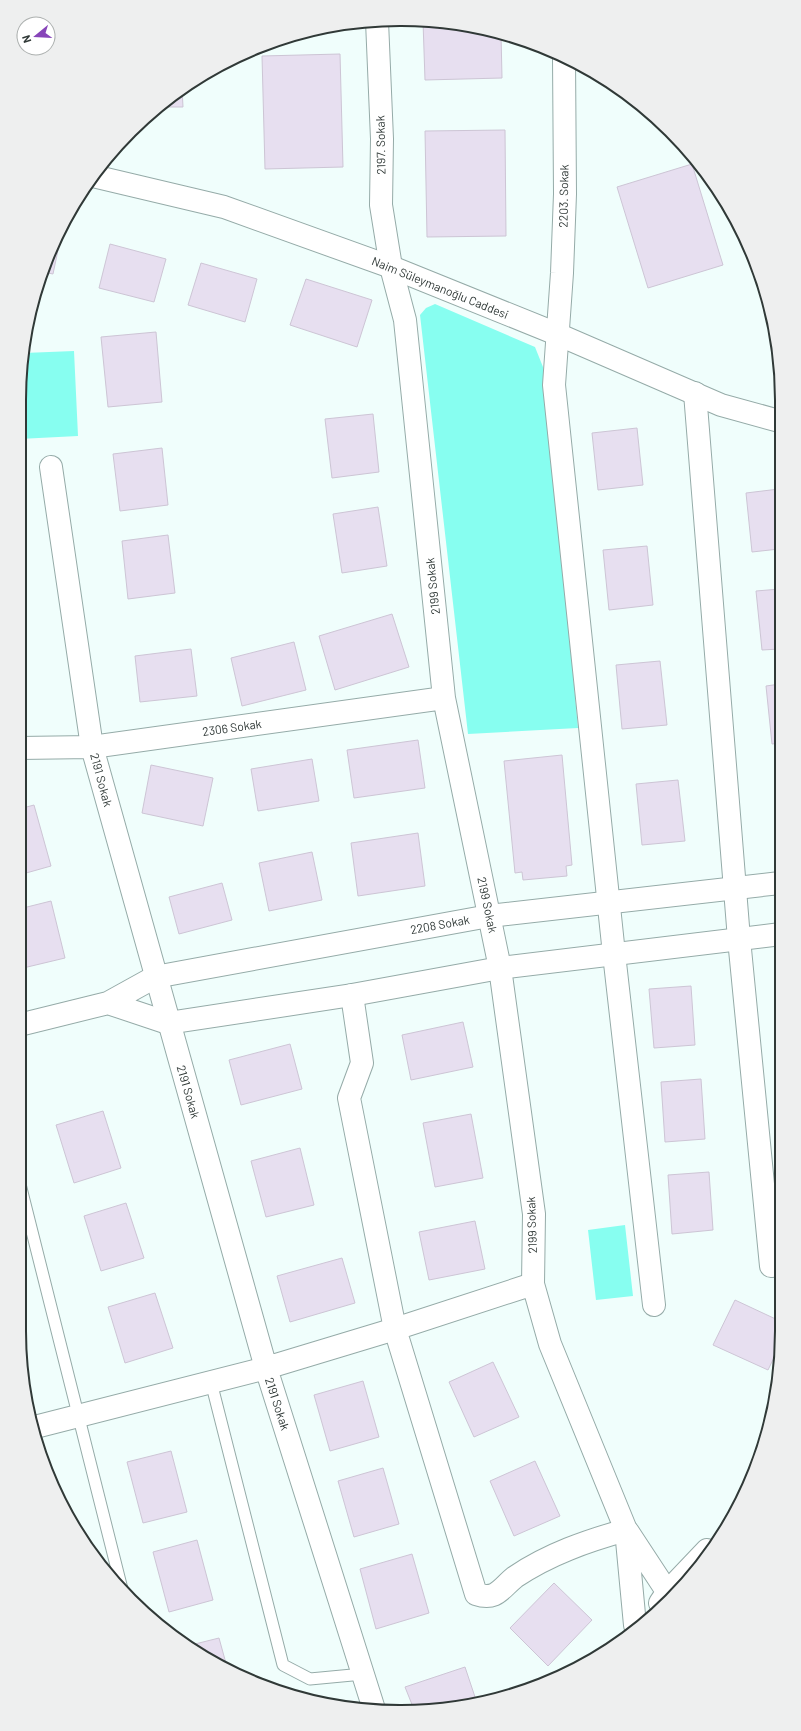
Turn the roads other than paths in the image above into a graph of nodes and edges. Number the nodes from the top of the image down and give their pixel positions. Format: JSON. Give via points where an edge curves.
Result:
{"nodes":[{"id":1,"x":377,"y":27,"type":"edge"},
{"id":2,"x":564,"y":64,"type":"edge"},
{"id":3,"x":100,"y":178,"type":"edge"},
{"id":4,"x":390,"y":267,"type":"junction"},
{"id":5,"x":557,"y":334,"type":"junction"},
{"id":6,"x":695,"y":393,"type":"junction"},
{"id":7,"x":775,"y":420,"type":"edge"},
{"id":8,"x":51,"y":467,"type":"dead end"},
{"id":9,"x":444,"y":698,"type":"junction"},
{"id":10,"x":26,"y":748,"type":"edge"},
{"id":11,"x":92,"y":748,"type":"junction"},
{"id":12,"x":775,"y":884,"type":"edge"},
{"id":13,"x":735,"y":888,"type":"junction"},
{"id":14,"x":608,"y":902,"type":"junction"},
{"id":15,"x":489,"y":916,"type":"junction"},
{"id":16,"x":775,"y":935,"type":"edge"},
{"id":17,"x":739,"y":939,"type":"junction"},
{"id":18,"x":614,"y":954,"type":"junction"},
{"id":19,"x":500,"y":968,"type":"junction"},
{"id":20,"x":155,"y":977,"type":"junction"},
{"id":21,"x":352,"y":995,"type":"junction"},
{"id":22,"x":108,"y":1003,"type":"junction"},
{"id":23,"x":26,"y":1023,"type":"edge"},
{"id":24,"x":168,"y":1023,"type":"junction"},
{"id":25,"x":26,"y":1207,"type":"edge"},
{"id":26,"x":775,"y":1266,"type":"edge"},
{"id":27,"x":533,"y":1284,"type":"junction"},
{"id":28,"x":654,"y":1305,"type":"dead end"},
{"id":29,"x":395,"y":1329,"type":"junction"},
{"id":30,"x":266,"y":1368,"type":"junction"},
{"id":31,"x":211,"y":1382,"type":"junction"},
{"id":32,"x":79,"y":1415,"type":"junction"},
{"id":33,"x":39,"y":1426,"type":"edge"},
{"id":34,"x":626,"y":1530,"type":"junction"},
{"id":35,"x":119,"y":1577,"type":"edge"},
{"id":36,"x":664,"y":1596,"type":"edge"},
{"id":37,"x":635,"y":1622,"type":"edge"},
{"id":38,"x":363,"y":1674,"type":"junction"},
{"id":39,"x":372,"y":1704,"type":"edge"}],
"edges":[{"from":1,"to":4,"type":"street","name":"2197. Sokak","via":[[382,139],[381,204]]},
{"from":2,"to":5,"type":"street","name":"2203. Sokak","via":[[565,194]]},
{"from":3,"to":4,"type":"street","name":"Naim Süleymanoğlu Caddesi","via":[[224,207]]},
{"from":4,"to":5,"type":"street","name":"Naim Süleymanoğlu Caddesi"},
{"from":4,"to":9,"type":"street","name":"2199 Sokak","via":[[405,320]]},
{"from":5,"to":6,"type":"street","name":"Naim Süleymanoğlu Caddesi"},
{"from":5,"to":14,"type":"street","name":"2203. Sokak","via":[[554,385]]},
{"from":6,"to":7,"type":"street","name":"Naim Süleymanoğlu Caddesi","via":[[721,404]]},
{"from":6,"to":13,"type":"street"},
{"from":8,"to":11,"type":"street","name":"2191 Sokak"},
{"from":9,"to":11,"type":"street","name":"2306 Sokak"},
{"from":9,"to":15,"type":"street","name":"2199 Sokak"},
{"from":10,"to":11,"type":"street","name":"2306 Sokak"},
{"from":11,"to":20,"type":"street","name":"2191 Sokak"},
{"from":12,"to":13,"type":"street","name":"2208 Sokak"},
{"from":13,"to":14,"type":"street","name":"2208 Sokak"},
{"from":13,"to":17,"type":"street"},
{"from":14,"to":15,"type":"street","name":"2208 Sokak"},
{"from":14,"to":18,"type":"street","name":"2203. Sokak"},
{"from":15,"to":19,"type":"street","name":"2199 Sokak"},
{"from":15,"to":20,"type":"street","name":"2208 Sokak"},
{"from":16,"to":17,"type":"street"},
{"from":17,"to":18,"type":"street"},
{"from":17,"to":26,"type":"street","via":[[771,1266]]},
{"from":18,"to":19,"type":"street"},
{"from":18,"to":28,"type":"street","name":"2203. Sokak"},
{"from":19,"to":21,"type":"street"},
{"from":19,"to":27,"type":"street","name":"2199 Sokak","via":[[534,1214]]},
{"from":20,"to":22,"type":"street","name":"2208 Sokak"},
{"from":20,"to":24,"type":"street","name":"2191 Sokak"},
{"from":21,"to":24,"type":"street"},
{"from":21,"to":29,"type":"street","via":[[362,1063],[350,1098]]},
{"from":22,"to":23,"type":"street","name":"2208 Sokak"},
{"from":22,"to":24,"type":"street"},
{"from":24,"to":30,"type":"street","name":"2191 Sokak"},
{"from":25,"to":32,"type":"lane"},
{"from":27,"to":29,"type":"street"},
{"from":27,"to":34,"type":"street","name":"2199 Sokak","via":[[550,1344]]},
{"from":29,"to":30,"type":"street"},
{"from":29,"to":34,"type":"street","via":[[476,1594],[486,1597],[499,1593],[514,1578],[543,1560],[582,1543]]},
{"from":30,"to":31,"type":"street"},
{"from":30,"to":38,"type":"street","name":"2191 Sokak"},
{"from":31,"to":32,"type":"street"},
{"from":31,"to":38,"type":"lane","via":[[283,1665],[310,1679]]},
{"from":32,"to":33,"type":"street"},
{"from":32,"to":35,"type":"lane"},
{"from":34,"to":36,"type":"street"},
{"from":34,"to":37,"type":"street"},
{"from":38,"to":39,"type":"street","name":"2191 Sokak"}]}
